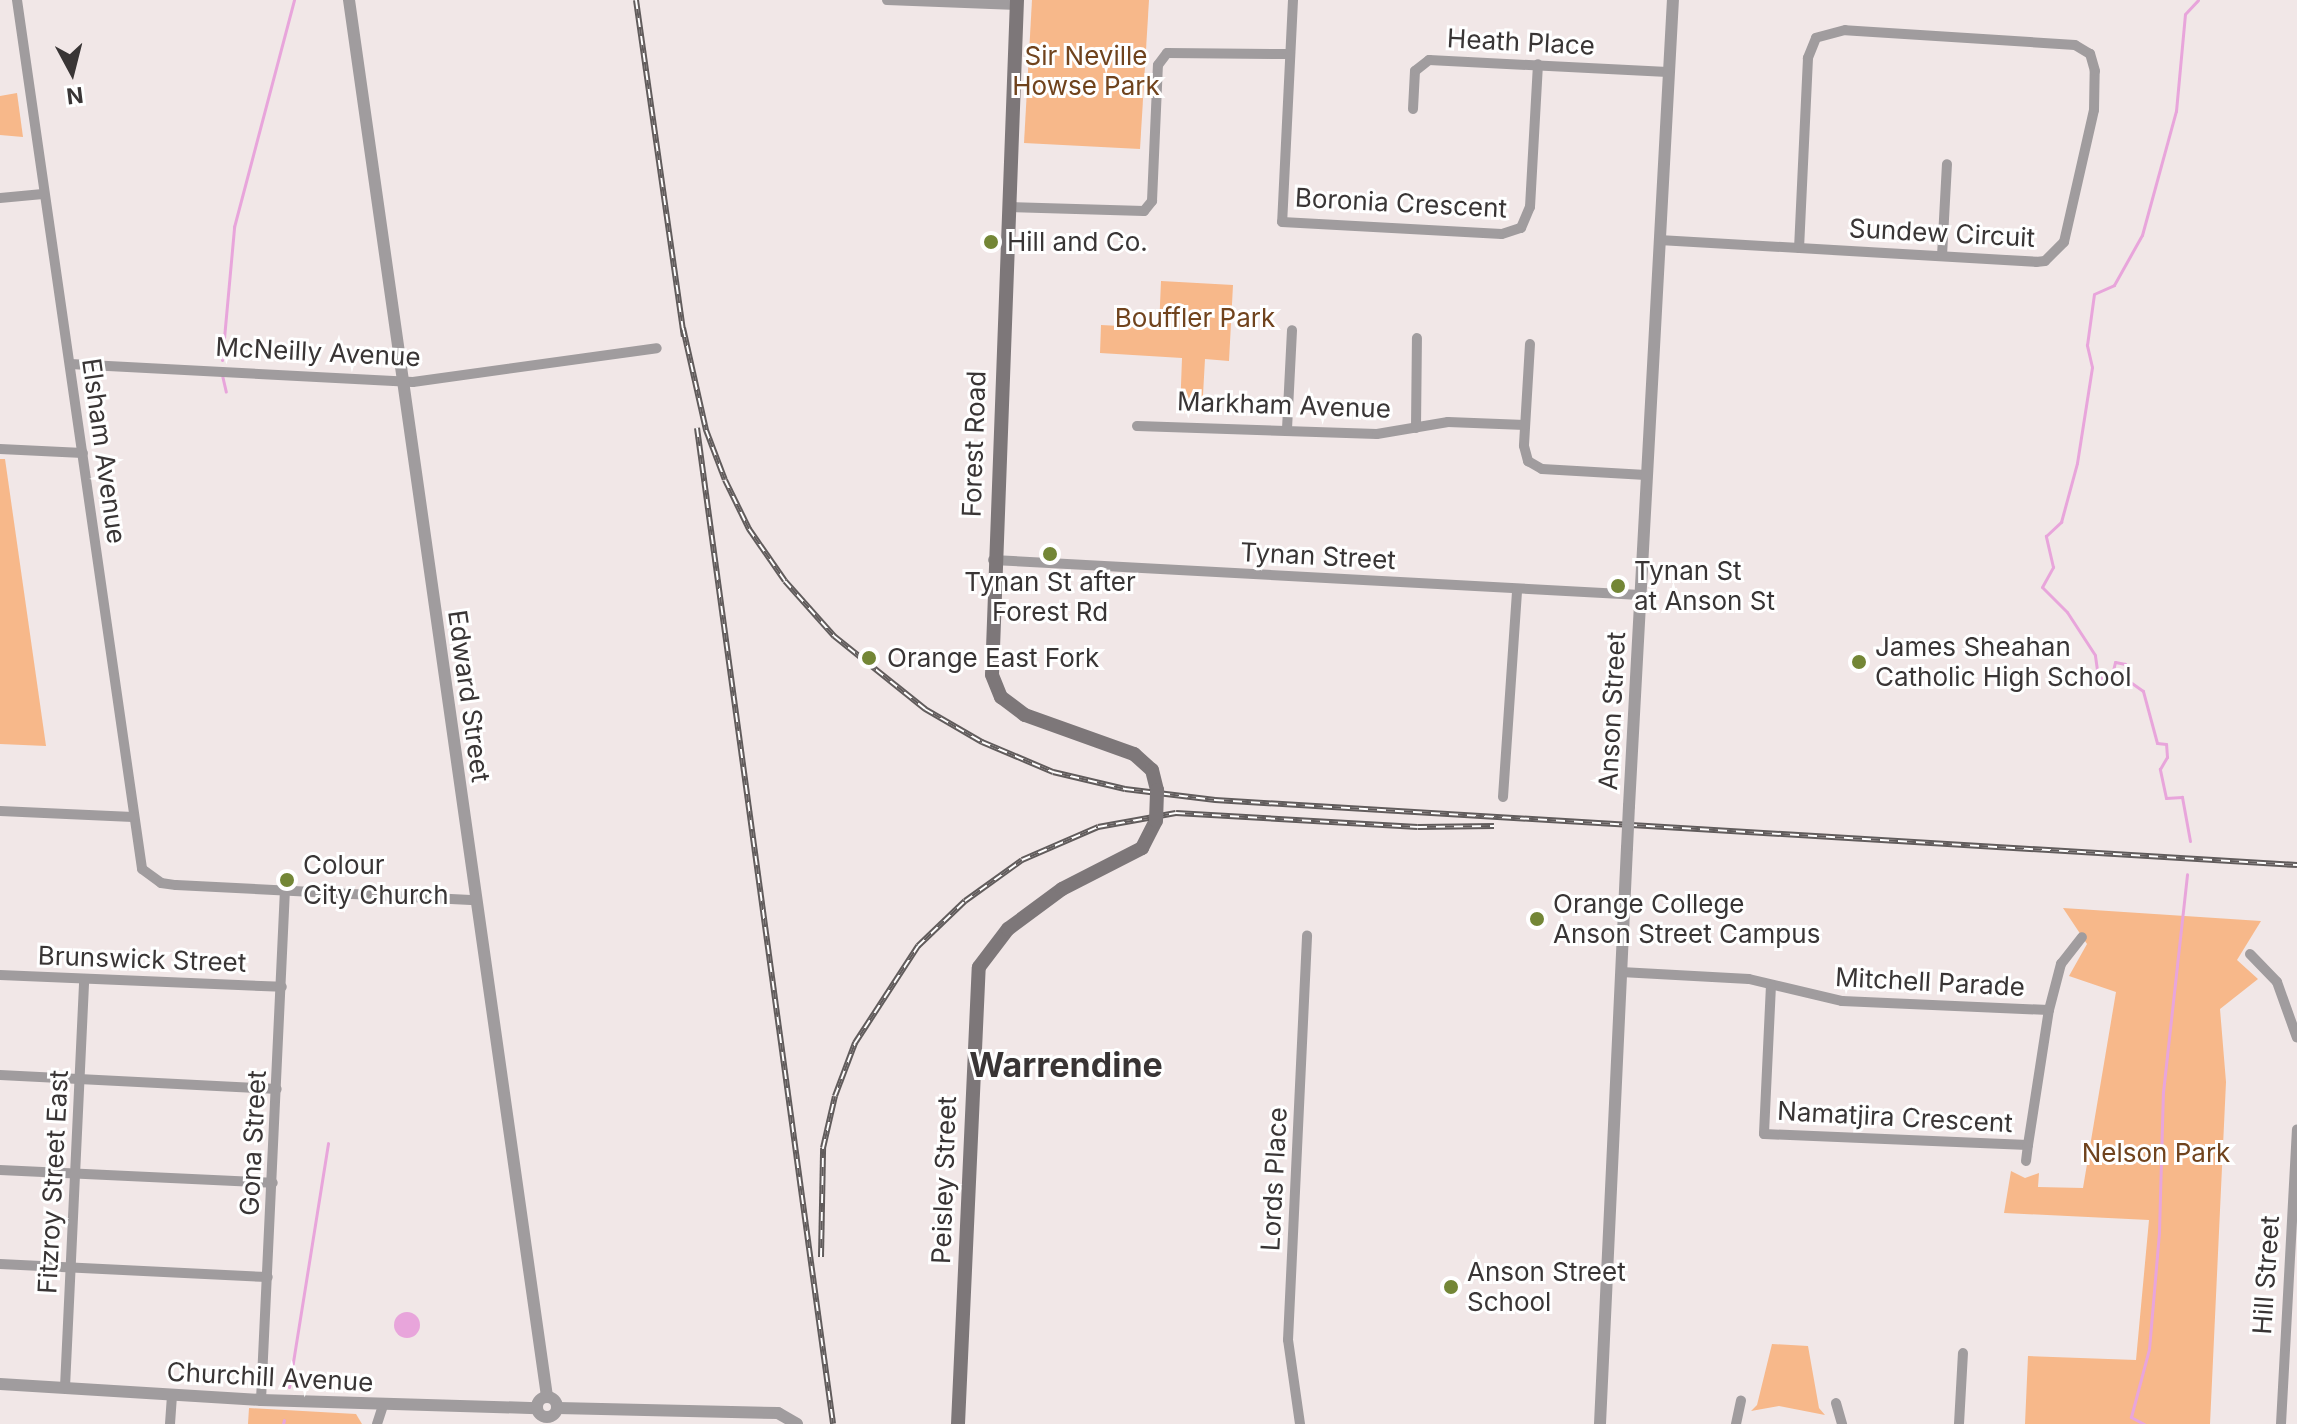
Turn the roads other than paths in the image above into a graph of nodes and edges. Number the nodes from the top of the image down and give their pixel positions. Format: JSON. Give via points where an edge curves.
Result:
{"nodes":[{"id":1,"x":17,"y":0,"type":"edge"},
{"id":2,"x":349,"y":0,"type":"edge"},
{"id":3,"x":887,"y":0,"type":"edge"},
{"id":4,"x":1293,"y":0,"type":"edge"},
{"id":5,"x":1673,"y":0,"type":"edge"},
{"id":6,"x":1017,"y":3,"type":"edge"},
{"id":7,"x":1290,"y":54,"type":"junction"},
{"id":8,"x":1538,"y":64,"type":"junction"},
{"id":9,"x":1668,"y":72,"type":"junction"},
{"id":10,"x":1413,"y":109,"type":"dead end"},
{"id":11,"x":1947,"y":164,"type":"dead end"},
{"id":12,"x":43,"y":194,"type":"junction"},
{"id":13,"x":0,"y":198,"type":"edge"},
{"id":14,"x":1009,"y":207,"type":"junction"},
{"id":15,"x":1659,"y":240,"type":"junction"},
{"id":16,"x":1799,"y":248,"type":"junction"},
{"id":17,"x":1942,"y":256,"type":"junction"},
{"id":18,"x":1292,"y":330,"type":"dead end"},
{"id":19,"x":1417,"y":338,"type":"dead end"},
{"id":20,"x":1530,"y":344,"type":"dead end"},
{"id":21,"x":657,"y":348,"type":"dead end"},
{"id":22,"x":70,"y":364,"type":"junction"},
{"id":23,"x":402,"y":381,"type":"junction"},
{"id":24,"x":1525,"y":425,"type":"junction"},
{"id":25,"x":1137,"y":426,"type":"dead end"},
{"id":26,"x":1416,"y":428,"type":"junction"},
{"id":27,"x":1287,"y":429,"type":"junction"},
{"id":28,"x":0,"y":449,"type":"edge"},
{"id":29,"x":83,"y":453,"type":"junction"},
{"id":30,"x":1646,"y":475,"type":"junction"},
{"id":31,"x":993,"y":560,"type":"junction"},
{"id":32,"x":1517,"y":589,"type":"junction"},
{"id":33,"x":1640,"y":595,"type":"junction"},
{"id":34,"x":1157,"y":790,"type":"joint"},
{"id":35,"x":1503,"y":797,"type":"dead end"},
{"id":36,"x":0,"y":811,"type":"edge"},
{"id":37,"x":133,"y":817,"type":"junction"},
{"id":38,"x":285,"y":889,"type":"junction"},
{"id":39,"x":476,"y":900,"type":"junction"},
{"id":40,"x":1307,"y":935,"type":"dead end"},
{"id":41,"x":2082,"y":937,"type":"dead end"},
{"id":42,"x":2250,"y":954,"type":"dead end"},
{"id":43,"x":1621,"y":972,"type":"junction"},
{"id":44,"x":0,"y":975,"type":"edge"},
{"id":45,"x":84,"y":980,"type":"junction"},
{"id":46,"x":1771,"y":985,"type":"junction"},
{"id":47,"x":282,"y":987,"type":"junction"},
{"id":48,"x":2049,"y":1010,"type":"junction"},
{"id":49,"x":2296,"y":1024,"type":"edge"},
{"id":50,"x":2297,"y":1038,"type":"edge"},
{"id":51,"x":0,"y":1075,"type":"edge"},
{"id":52,"x":80,"y":1079,"type":"junction"},
{"id":53,"x":277,"y":1089,"type":"junction"},
{"id":54,"x":2297,"y":1129,"type":"edge"},
{"id":55,"x":2028,"y":1145,"type":"junction"},
{"id":56,"x":2297,"y":1159,"type":"edge"},
{"id":57,"x":2026,"y":1161,"type":"dead end"},
{"id":58,"x":0,"y":1170,"type":"edge"},
{"id":59,"x":75,"y":1173,"type":"junction"},
{"id":60,"x":273,"y":1183,"type":"junction"},
{"id":61,"x":0,"y":1264,"type":"edge"},
{"id":62,"x":71,"y":1268,"type":"junction"},
{"id":63,"x":268,"y":1277,"type":"junction"},
{"id":64,"x":2292,"y":1286,"type":"edge"},
{"id":65,"x":1963,"y":1353,"type":"dead end"},
{"id":66,"x":0,"y":1384,"type":"edge"},
{"id":67,"x":65,"y":1387,"type":"junction"},
{"id":68,"x":172,"y":1395,"type":"junction"},
{"id":69,"x":547,"y":1397,"type":"junction"},
{"id":70,"x":261,"y":1400,"type":"junction"},
{"id":71,"x":1741,"y":1401,"type":"dead end"},
{"id":72,"x":1836,"y":1403,"type":"dead end"},
{"id":73,"x":383,"y":1405,"type":"junction"},
{"id":74,"x":537,"y":1408,"type":"junction"},
{"id":75,"x":551,"y":1417,"type":"edge"},
{"id":76,"x":796,"y":1423,"type":"edge"},
{"id":77,"x":170,"y":1424,"type":"edge"},
{"id":78,"x":377,"y":1424,"type":"edge"},
{"id":79,"x":958,"y":1424,"type":"edge"},
{"id":80,"x":1300,"y":1424,"type":"edge"},
{"id":81,"x":1600,"y":1424,"type":"edge"},
{"id":82,"x":1736,"y":1424,"type":"edge"},
{"id":83,"x":1842,"y":1424,"type":"edge"},
{"id":84,"x":1959,"y":1424,"type":"edge"},
{"id":85,"x":2281,"y":1424,"type":"edge"}],
"edges":[{"from":1,"to":12,"type":"street","name":"Elsham Avenue"},
{"from":2,"to":23,"type":"street","name":"Edward Street"},
{"from":3,"to":6,"type":"street"},
{"from":4,"to":7,"type":"street","name":"Boronia Crescent"},
{"from":5,"to":9,"type":"street","name":"Anson Street"},
{"from":6,"to":14,"type":"main road","name":"Forest Road"},
{"from":7,"to":8,"type":"street","name":"Boronia Crescent","via":[[1282,222],[1502,234],[1521,228],[1530,207]]},
{"from":7,"to":14,"type":"street","via":[[1167,53],[1158,65],[1152,201],[1144,211]]},
{"from":8,"to":9,"type":"street","name":"Heath Place"},
{"from":8,"to":10,"type":"street","name":"Heath Place","via":[[1429,60],[1415,71]]},
{"from":9,"to":15,"type":"street","name":"Anson Street"},
{"from":11,"to":17,"type":"street"},
{"from":12,"to":13,"type":"street"},
{"from":12,"to":22,"type":"street","name":"Elsham Avenue"},
{"from":14,"to":31,"type":"main road","name":"Forest Road"},
{"from":15,"to":16,"type":"street","name":"Sundew Circuit"},
{"from":15,"to":30,"type":"street","name":"Anson Street"},
{"from":16,"to":17,"type":"street","name":"Sundew Circuit"},
{"from":16,"to":17,"type":"street","name":"Sundew Circuit","via":[[1808,58],[1816,38],[1845,30],[2083,48],[2095,71],[2094,110],[2060,250],[2036,262]]},
{"from":18,"to":27,"type":"street"},
{"from":19,"to":26,"type":"street"},
{"from":20,"to":24,"type":"street"},
{"from":21,"to":23,"type":"street","name":"McNeilly Avenue"},
{"from":22,"to":23,"type":"street","name":"McNeilly Avenue"},
{"from":22,"to":29,"type":"street","name":"Elsham Avenue"},
{"from":23,"to":39,"type":"street","name":"Edward Street"},
{"from":24,"to":26,"type":"street","name":"Markham Avenue","via":[[1448,422]]},
{"from":24,"to":30,"type":"street","via":[[1525,454],[1535,466]]},
{"from":25,"to":27,"type":"street","name":"Markham Avenue"},
{"from":26,"to":27,"type":"street","name":"Markham Avenue","via":[[1377,434]]},
{"from":28,"to":29,"type":"street"},
{"from":29,"to":37,"type":"street","name":"Elsham Avenue"},
{"from":30,"to":33,"type":"street","name":"Anson Street"},
{"from":31,"to":32,"type":"street","name":"Tynan Street"},
{"from":31,"to":34,"type":"main road","name":"Forest Road","via":[[990,664],[1001,697],[1025,715],[1134,754],[1152,770]]},
{"from":32,"to":33,"type":"street","name":"Tynan Street"},
{"from":32,"to":35,"type":"street"},
{"from":33,"to":43,"type":"street","name":"Anson Street","bridge":true},
{"from":34,"to":79,"type":"main road","name":"Peisley Street","bridge":true,"via":[[1156,821],[1142,848],[1062,889],[1008,929],[979,967]]},
{"from":36,"to":37,"type":"street"},
{"from":37,"to":38,"type":"street","name":"Elsham Avenue","via":[[142,869],[161,883]]},
{"from":38,"to":39,"type":"street"},
{"from":38,"to":47,"type":"street","name":"Gona Street"},
{"from":39,"to":69,"type":"street","name":"Edward Street"},
{"from":40,"to":80,"type":"street","name":"Lords Place","via":[[1288,1340]]},
{"from":41,"to":48,"type":"street","name":"Namatjira Crescent","via":[[2061,964]]},
{"from":42,"to":49,"type":"street","via":[[2277,982]]},
{"from":43,"to":46,"type":"street","name":"Mitchell Parade"},
{"from":43,"to":81,"type":"street","name":"Anson Street"},
{"from":44,"to":45,"type":"street","name":"Brunswick Street"},
{"from":45,"to":47,"type":"street","name":"Brunswick Street"},
{"from":45,"to":52,"type":"street","name":"Fitzroy Street East"},
{"from":46,"to":48,"type":"street","name":"Mitchell Parade","via":[[1842,1001]]},
{"from":46,"to":55,"type":"street","name":"Namatjira Crescent","via":[[1764,1134]]},
{"from":47,"to":53,"type":"street","name":"Gona Street"},
{"from":48,"to":55,"type":"street","name":"Namatjira Crescent"},
{"from":49,"to":50,"type":"street"},
{"from":51,"to":52,"type":"street"},
{"from":52,"to":53,"type":"street"},
{"from":52,"to":59,"type":"street","name":"Fitzroy Street East"},
{"from":53,"to":60,"type":"street","name":"Gona Street"},
{"from":54,"to":56,"type":"street","name":"Hill Street"},
{"from":55,"to":57,"type":"street","name":"Namatjira Crescent"},
{"from":56,"to":64,"type":"street","name":"Hill Street"},
{"from":58,"to":59,"type":"street"},
{"from":59,"to":60,"type":"street"},
{"from":59,"to":62,"type":"street","name":"Fitzroy Street East"},
{"from":60,"to":63,"type":"street","name":"Gona Street"},
{"from":61,"to":62,"type":"street"},
{"from":62,"to":63,"type":"street"},
{"from":62,"to":67,"type":"street","name":"Fitzroy Street East"},
{"from":63,"to":70,"type":"street","name":"Gona Street"},
{"from":64,"to":85,"type":"street","name":"Hill Street"},
{"from":65,"to":84,"type":"street"},
{"from":66,"to":67,"type":"street","name":"Churchill Avenue"},
{"from":67,"to":68,"type":"street","name":"Churchill Avenue"},
{"from":68,"to":70,"type":"street","name":"Churchill Avenue"},
{"from":68,"to":77,"type":"street"},
{"from":69,"to":74,"type":"street"},
{"from":69,"to":75,"type":"street"},
{"from":70,"to":73,"type":"street","name":"Churchill Avenue"},
{"from":71,"to":82,"type":"street"},
{"from":72,"to":83,"type":"street"},
{"from":73,"to":74,"type":"street","name":"Churchill Avenue"},
{"from":73,"to":78,"type":"street"},
{"from":74,"to":75,"type":"street"},
{"from":75,"to":76,"type":"street","via":[[778,1413]]}]}
